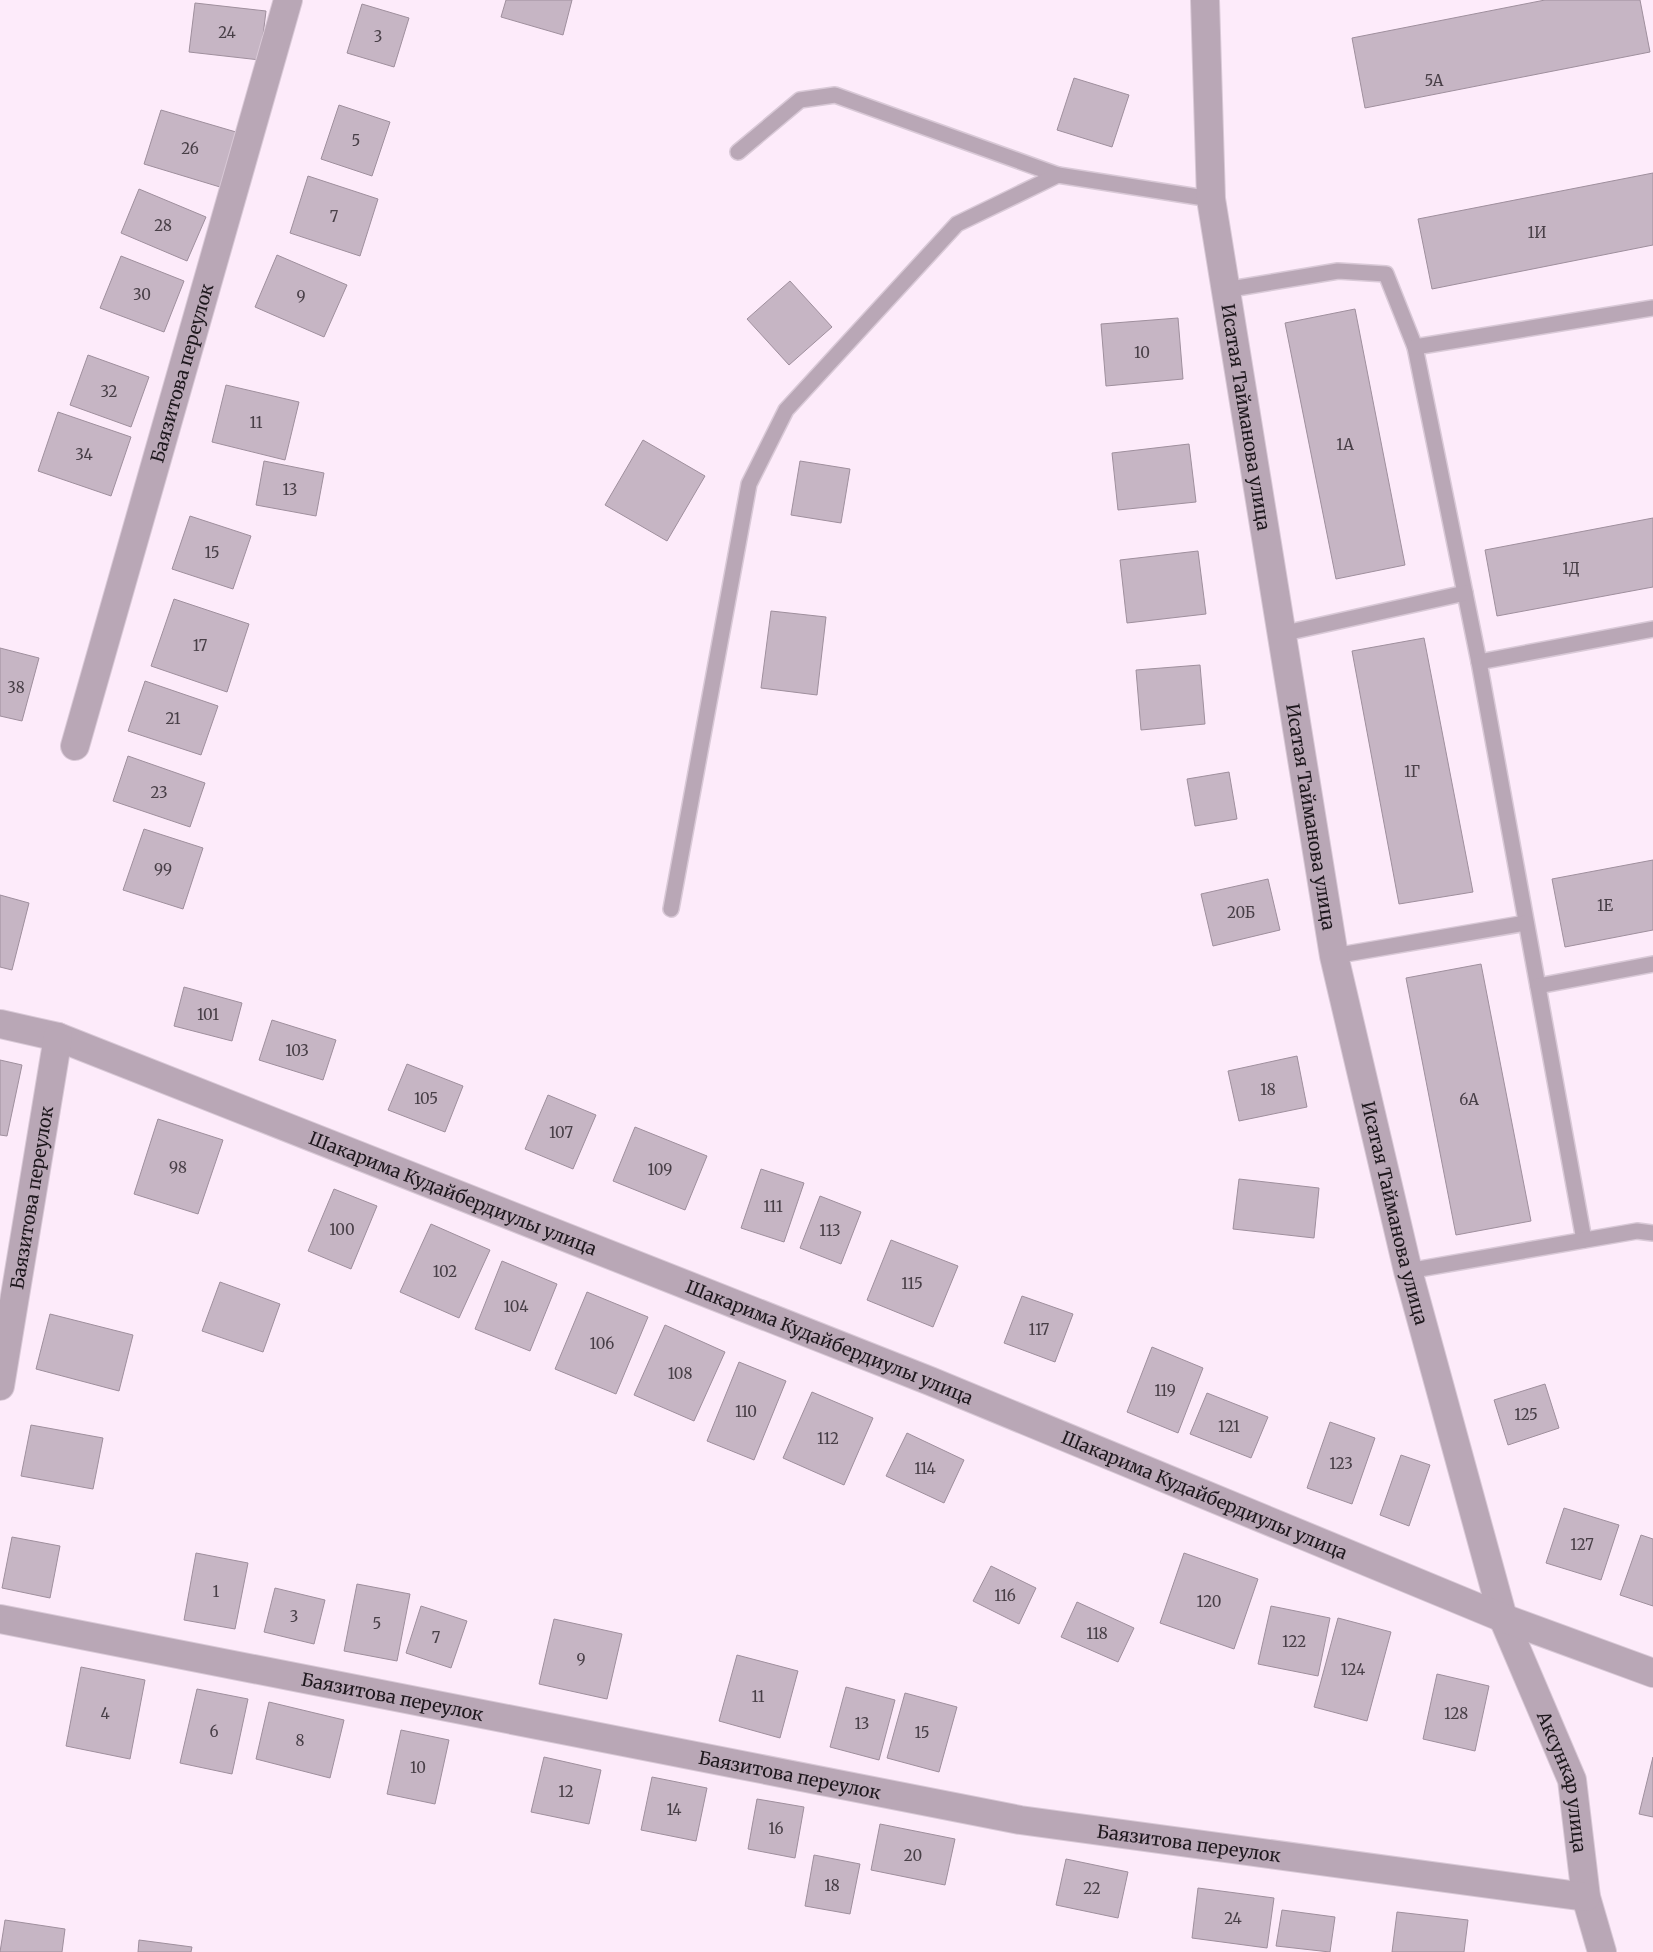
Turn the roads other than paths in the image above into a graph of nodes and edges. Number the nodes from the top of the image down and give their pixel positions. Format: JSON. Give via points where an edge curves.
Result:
{"nodes":[{"id":1,"x":288,"y":0,"type":"edge"},
{"id":2,"x":1205,"y":0,"type":"edge"},
{"id":3,"x":738,"y":152,"type":"dead end"},
{"id":4,"x":1058,"y":175,"type":"junction"},
{"id":5,"x":1211,"y":198,"type":"junction"},
{"id":6,"x":1225,"y":290,"type":"junction"},
{"id":7,"x":1653,"y":308,"type":"edge"},
{"id":8,"x":1415,"y":347,"type":"junction"},
{"id":9,"x":1465,"y":593,"type":"junction"},
{"id":10,"x":1653,"y":629,"type":"edge"},
{"id":11,"x":1280,"y":634,"type":"junction"},
{"id":12,"x":1479,"y":662,"type":"junction"},
{"id":13,"x":75,"y":746,"type":"dead end"},
{"id":14,"x":671,"y":909,"type":"dead end"},
{"id":15,"x":1526,"y":923,"type":"junction"},
{"id":16,"x":1334,"y":956,"type":"junction"},
{"id":17,"x":1653,"y":964,"type":"edge"},
{"id":18,"x":1538,"y":986,"type":"junction"},
{"id":19,"x":0,"y":1024,"type":"edge"},
{"id":20,"x":58,"y":1037,"type":"junction"},
{"id":21,"x":1653,"y":1233,"type":"edge"},
{"id":22,"x":1584,"y":1240,"type":"junction"},
{"id":23,"x":1408,"y":1271,"type":"junction"},
{"id":24,"x":0,"y":1386,"type":"edge"},
{"id":25,"x":1503,"y":1618,"type":"junction"},
{"id":26,"x":0,"y":1619,"type":"edge"},
{"id":27,"x":1653,"y":1673,"type":"edge"},
{"id":28,"x":1586,"y":1897,"type":"junction"},
{"id":29,"x":1602,"y":1952,"type":"edge"}],
"edges":[{"from":1,"to":13,"type":"street","name":"Баязитова переулок"},
{"from":2,"to":5,"type":"street","name":"Исатая Тайманова улица"},
{"from":3,"to":4,"type":"lane","via":[[800,100],[835,95]]},
{"from":4,"to":5,"type":"lane"},
{"from":4,"to":14,"type":"lane","via":[[957,224],[786,410],[749,484]]},
{"from":5,"to":6,"type":"street","name":"Исатая Тайманова улица"},
{"from":6,"to":8,"type":"lane","via":[[1338,271],[1386,274]]},
{"from":6,"to":11,"type":"street","name":"Исатая Тайманова улица"},
{"from":7,"to":8,"type":"lane"},
{"from":8,"to":9,"type":"lane"},
{"from":9,"to":11,"type":"lane"},
{"from":9,"to":12,"type":"lane"},
{"from":10,"to":12,"type":"lane"},
{"from":11,"to":16,"type":"street","name":"Исатая Тайманова улица"},
{"from":12,"to":15,"type":"lane"},
{"from":15,"to":16,"type":"lane"},
{"from":15,"to":18,"type":"lane"},
{"from":16,"to":23,"type":"street","name":"Исатая Тайманова улица"},
{"from":17,"to":18,"type":"lane"},
{"from":18,"to":22,"type":"lane"},
{"from":19,"to":20,"type":"street","name":"Шакарима Кудайбердиулы улица"},
{"from":20,"to":24,"type":"street","name":"Баязитова переулок"},
{"from":20,"to":25,"type":"street","name":"Шакарима Кудайбердиулы улица","via":[[930,1381]]},
{"from":21,"to":22,"type":"lane","via":[[1637,1231]]},
{"from":22,"to":23,"type":"lane"},
{"from":23,"to":25,"type":"street","name":"Исатая Тайманова улица"},
{"from":25,"to":27,"type":"street","name":"Шакарима Кудайбердиулы улица"},
{"from":25,"to":28,"type":"street","name":"Аксункар улица","via":[[1572,1780]]},
{"from":26,"to":28,"type":"street","name":"Баязитова переулок","via":[[1020,1820]]},
{"from":28,"to":29,"type":"street","name":"Аксункар улица"}]}
